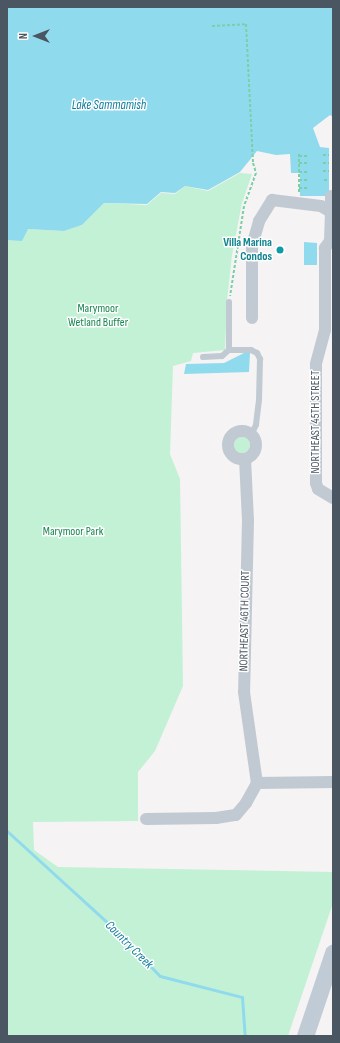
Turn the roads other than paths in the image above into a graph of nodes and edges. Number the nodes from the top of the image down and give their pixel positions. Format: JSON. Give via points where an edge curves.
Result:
{"nodes":[{"id":1,"x":331,"y":196,"type":"dead end"},
{"id":2,"x":331,"y":212,"type":"junction"},
{"id":3,"x":332,"y":242,"type":"edge"},
{"id":4,"x":229,"y":302,"type":"road end"},
{"id":5,"x":252,"y":318,"type":"dead end"},
{"id":6,"x":329,"y":330,"type":"edge"},
{"id":7,"x":229,"y":350,"type":"junction"},
{"id":8,"x":202,"y":356,"type":"dead end"},
{"id":9,"x":252,"y":433,"type":"junction"},
{"id":10,"x":244,"y":459,"type":"junction"},
{"id":11,"x":333,"y":498,"type":"edge"},
{"id":12,"x":333,"y":782,"type":"edge"},
{"id":13,"x":257,"y":783,"type":"junction"},
{"id":14,"x":146,"y":819,"type":"dead end"},
{"id":15,"x":333,"y":953,"type":"edge"},
{"id":16,"x":305,"y":1036,"type":"edge"}],
"edges":[{"from":1,"to":2,"type":"street","name":"NORTHEAST 45TH STREET"},
{"from":2,"to":3,"type":"street","name":"NORTHEAST 45TH STREET"},
{"from":2,"to":5,"type":"street","via":[[321,206],[272,200],[259,220],[252,246]]},
{"from":3,"to":6,"type":"street","name":"NORTHEAST 45TH STREET","via":[[325,248]]},
{"from":4,"to":7,"type":"lane"},
{"from":6,"to":11,"type":"street","name":"NORTHEAST 45TH STREET","via":[[316,364],[316,483],[318,490]]},
{"from":7,"to":8,"type":"lane","via":[[222,356]]},
{"from":7,"to":9,"type":"lane","via":[[251,350],[257,353],[260,359],[259,400],[256,425]]},
{"from":9,"to":10,"type":"street","via":[[256,441],[256,451]]},
{"from":9,"to":10,"type":"street","via":[[238,431],[228,441],[232,454]]},
{"from":10,"to":13,"type":"street","name":"NORTHEAST 46TH COURT","via":[[248,520],[244,692]]},
{"from":12,"to":13,"type":"street"},
{"from":13,"to":14,"type":"street","via":[[236,815],[216,818]]},
{"from":15,"to":16,"type":"main road"}]}
